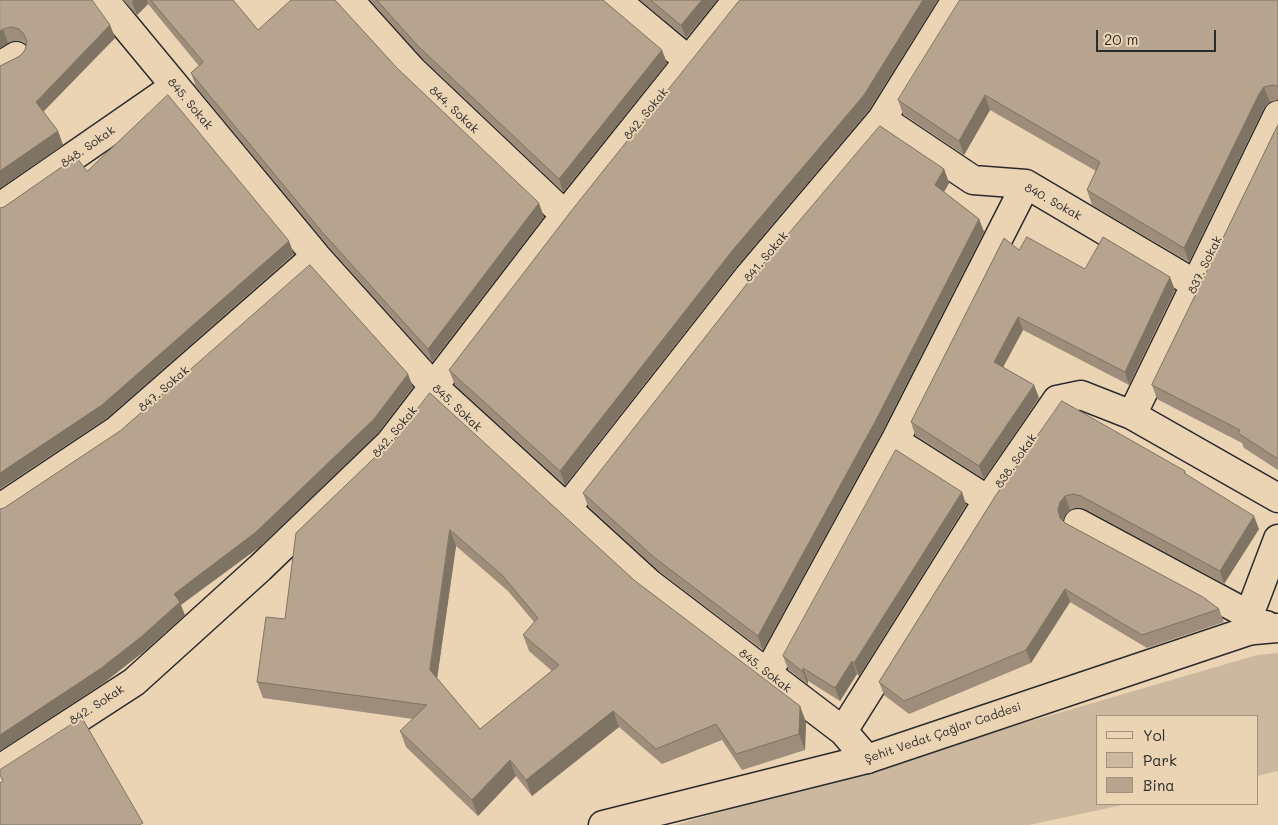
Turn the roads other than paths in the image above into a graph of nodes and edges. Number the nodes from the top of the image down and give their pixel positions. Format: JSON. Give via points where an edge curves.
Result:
{"nodes":[{"id":1,"x":104,"y":0,"type":"edge"},
{"id":2,"x":349,"y":0,"type":"edge"},
{"id":3,"x":616,"y":0,"type":"edge"},
{"id":4,"x":737,"y":0,"type":"edge"},
{"id":5,"x":956,"y":0,"type":"edge"},
{"id":6,"x":689,"y":61,"type":"junction"},
{"id":7,"x":175,"y":86,"type":"junction"},
{"id":8,"x":1278,"y":115,"type":"edge"},
{"id":9,"x":882,"y":119,"type":"junction"},
{"id":10,"x":1026,"y":184,"type":"junction"},
{"id":11,"x":0,"y":207,"type":"edge"},
{"id":12,"x":565,"y":215,"type":"junction"},
{"id":13,"x":316,"y":256,"type":"junction"},
{"id":14,"x":1195,"y":284,"type":"junction"},
{"id":15,"x":433,"y":386,"type":"junction"},
{"id":16,"x":1132,"y":415,"type":"junction"},
{"id":17,"x":895,"y":441,"type":"junction"},
{"id":18,"x":1278,"y":498,"type":"edge"},
{"id":19,"x":988,"y":500,"type":"junction"},
{"id":20,"x":0,"y":508,"type":"edge"},
{"id":21,"x":567,"y":508,"type":"junction"},
{"id":22,"x":1078,"y":523,"type":"dead end"},
{"id":23,"x":1278,"y":539,"type":"edge"},
{"id":24,"x":1278,"y":621,"type":"edge"},
{"id":25,"x":1246,"y":623,"type":"junction"},
{"id":26,"x":1278,"y":628,"type":"edge"},
{"id":27,"x":768,"y":673,"type":"junction"},
{"id":28,"x":843,"y":731,"type":"junction"},
{"id":29,"x":867,"y":760,"type":"junction"},
{"id":30,"x":0,"y":769,"type":"edge"},
{"id":31,"x":602,"y":825,"type":"edge"}],
"edges":[{"from":1,"to":7,"type":"street","name":"845. Sokak"},
{"from":2,"to":12,"type":"street","name":"844. Sokak","via":[[413,71]]},
{"from":3,"to":6,"type":"street"},
{"from":4,"to":6,"type":"street","name":"842. Sokak"},
{"from":5,"to":9,"type":"street","name":"841. Sokak"},
{"from":6,"to":12,"type":"street","name":"842. Sokak"},
{"from":7,"to":11,"type":"street","name":"848. Sokak"},
{"from":7,"to":13,"type":"street","name":"845. Sokak"},
{"from":8,"to":14,"type":"street","name":"837. Sokak"},
{"from":9,"to":10,"type":"street","name":"840. Sokak","via":[[973,180]]},
{"from":9,"to":21,"type":"street","name":"841. Sokak","via":[[750,275]]},
{"from":10,"to":14,"type":"street","name":"840. Sokak"},
{"from":10,"to":17,"type":"street"},
{"from":12,"to":15,"type":"street","name":"842. Sokak"},
{"from":13,"to":15,"type":"street","name":"845. Sokak"},
{"from":13,"to":20,"type":"street","name":"847. Sokak","via":[[116,431]]},
{"from":14,"to":16,"type":"street","name":"837. Sokak"},
{"from":15,"to":21,"type":"street","name":"845. Sokak"},
{"from":15,"to":30,"type":"street","name":"842. Sokak","via":[[390,443],[260,568],[141,675]]},
{"from":16,"to":18,"type":"street","name":"838. Sokak"},
{"from":16,"to":19,"type":"street","name":"838. Sokak","via":[[1081,395],[1058,400]]},
{"from":17,"to":19,"type":"street"},
{"from":17,"to":27,"type":"street"},
{"from":19,"to":28,"type":"street","name":"838. Sokak"},
{"from":21,"to":27,"type":"street","name":"845. Sokak","via":[[650,584]]},
{"from":22,"to":25,"type":"street"},
{"from":23,"to":25,"type":"street"},
{"from":24,"to":25,"type":"street","name":"Şehit Vedat Çağlar Caddesi"},
{"from":25,"to":26,"type":"street"},
{"from":25,"to":29,"type":"street","name":"Şehit Vedat Çağlar Caddesi"},
{"from":27,"to":28,"type":"street","name":"845. Sokak"},
{"from":28,"to":29,"type":"street","name":"845. Sokak"},
{"from":29,"to":31,"type":"street","name":"Şehit Vedat Çağlar Caddesi"}]}
